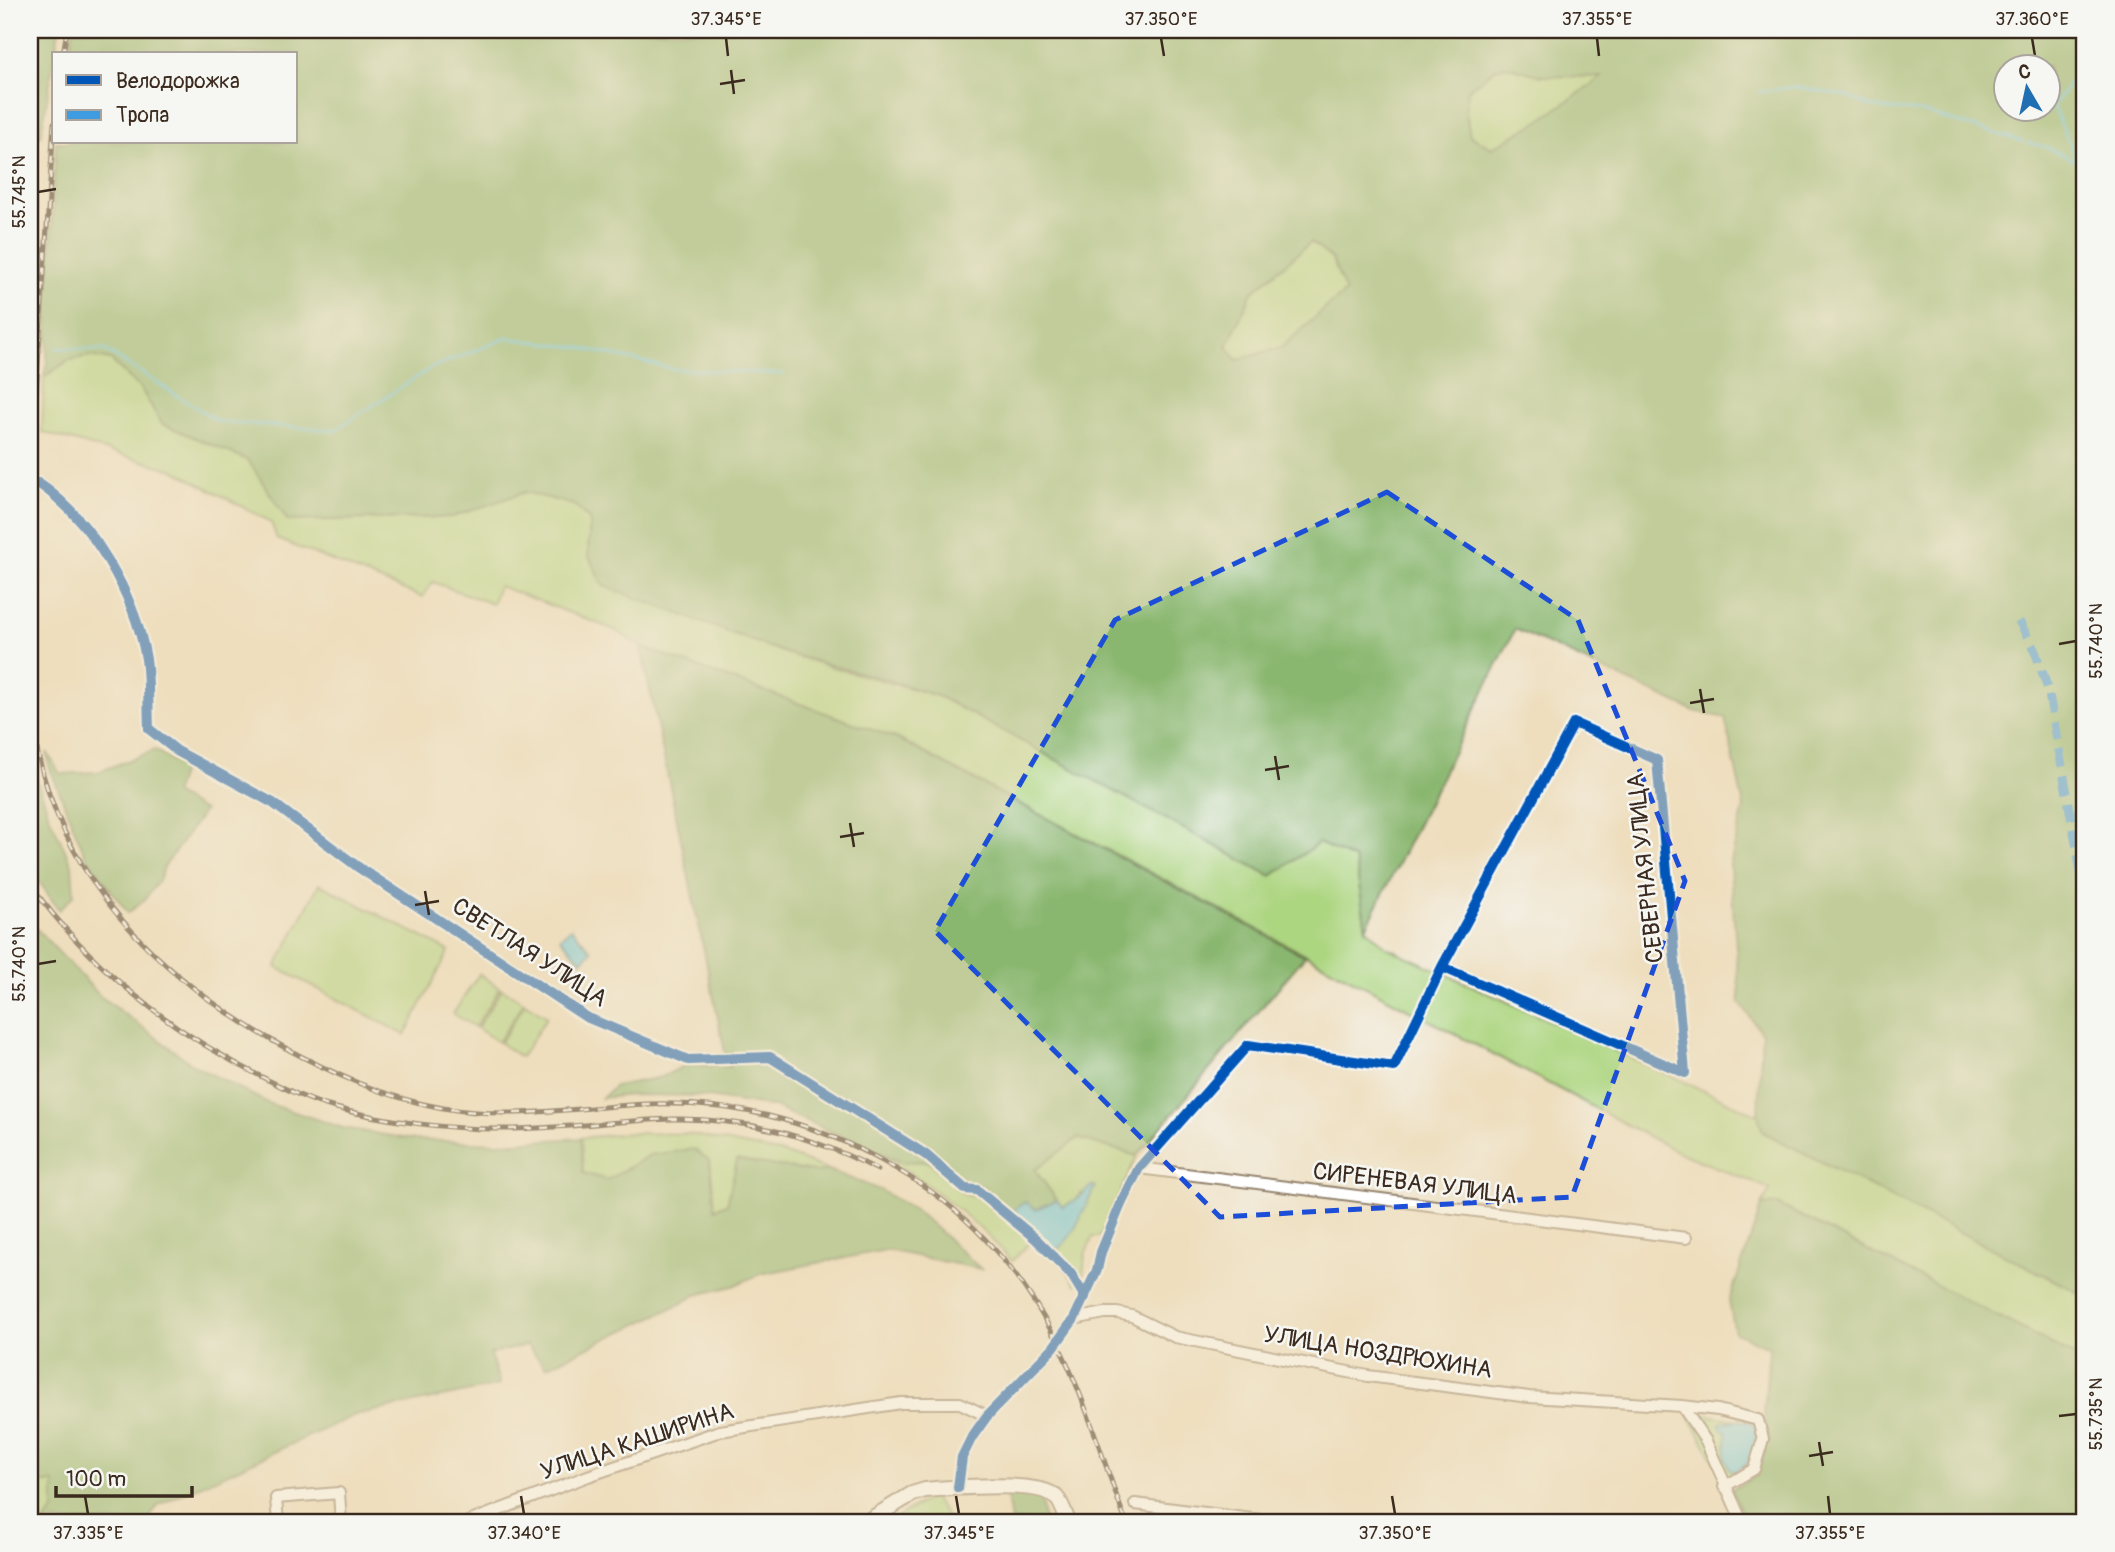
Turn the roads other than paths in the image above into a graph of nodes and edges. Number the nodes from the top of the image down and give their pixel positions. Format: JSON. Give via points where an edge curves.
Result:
{"nodes":[{"id":1,"x":38,"y":483,"type":"dead end"},
{"id":2,"x":1442,"y":967,"type":"junction"},
{"id":3,"x":1139,"y":1168,"type":"junction"},
{"id":4,"x":1686,"y":1238,"type":"dead end"},
{"id":5,"x":1085,"y":1297,"type":"junction"},
{"id":6,"x":1074,"y":1320,"type":"junction"},
{"id":7,"x":1682,"y":1406,"type":"junction"},
{"id":8,"x":987,"y":1416,"type":"junction"},
{"id":9,"x":1724,"y":1487,"type":"junction"},
{"id":10,"x":958,"y":1488,"type":"junction"},
{"id":11,"x":1135,"y":1504,"type":"dead end"},
{"id":12,"x":278,"y":1522,"type":"edge"},
{"id":13,"x":341,"y":1522,"type":"edge"},
{"id":14,"x":468,"y":1522,"type":"edge"},
{"id":15,"x":866,"y":1522,"type":"edge"},
{"id":16,"x":1068,"y":1522,"type":"edge"},
{"id":17,"x":1276,"y":1522,"type":"edge"},
{"id":18,"x":1742,"y":1522,"type":"edge"}],
"edges":[{"from":1,"to":5,"type":"street","name":"СВЕТЛАЯ УЛИЦА","via":[[78,519],[130,602],[146,661],[149,729],[177,751],[273,803],[358,867],[586,1017],[688,1060],[770,1057],[926,1155],[965,1189],[977,1190],[1046,1248]]},
{"from":2,"to":2,"type":"street","name":"СЕВЕРНАЯ УЛИЦА","via":[[1574,723],[1657,760],[1685,1073]]},
{"from":2,"to":3,"type":"street","via":[[1394,1067],[1248,1045]]},
{"from":3,"to":4,"type":"street","name":"СИРЕНЕВАЯ УЛИЦА"},
{"from":3,"to":5,"type":"street"},
{"from":5,"to":6,"type":"street"},
{"from":6,"to":7,"type":"street","name":"УЛИЦА НОЗДРЮХИНА","via":[[1117,1313],[1175,1337],[1368,1376],[1529,1398]]},
{"from":6,"to":8,"type":"street"},
{"from":7,"to":9,"type":"street","via":[[1706,1441]]},
{"from":7,"to":9,"type":"street","name":"УЛИЦА НОЗДРЮХИНА","via":[[1758,1420],[1763,1439],[1754,1469]]},
{"from":8,"to":10,"type":"street","via":[[966,1446]]},
{"from":8,"to":14,"type":"street","name":"УЛИЦА КАШИРИНА","via":[[960,1403],[901,1403],[720,1432]]},
{"from":9,"to":18,"type":"street"},
{"from":10,"to":15,"type":"street","via":[[912,1494]]},
{"from":10,"to":16,"type":"street","via":[[1048,1491],[1060,1503]]},
{"from":11,"to":17,"type":"street"},
{"from":12,"to":13,"type":"street","via":[[276,1498],[339,1493]]}]}
